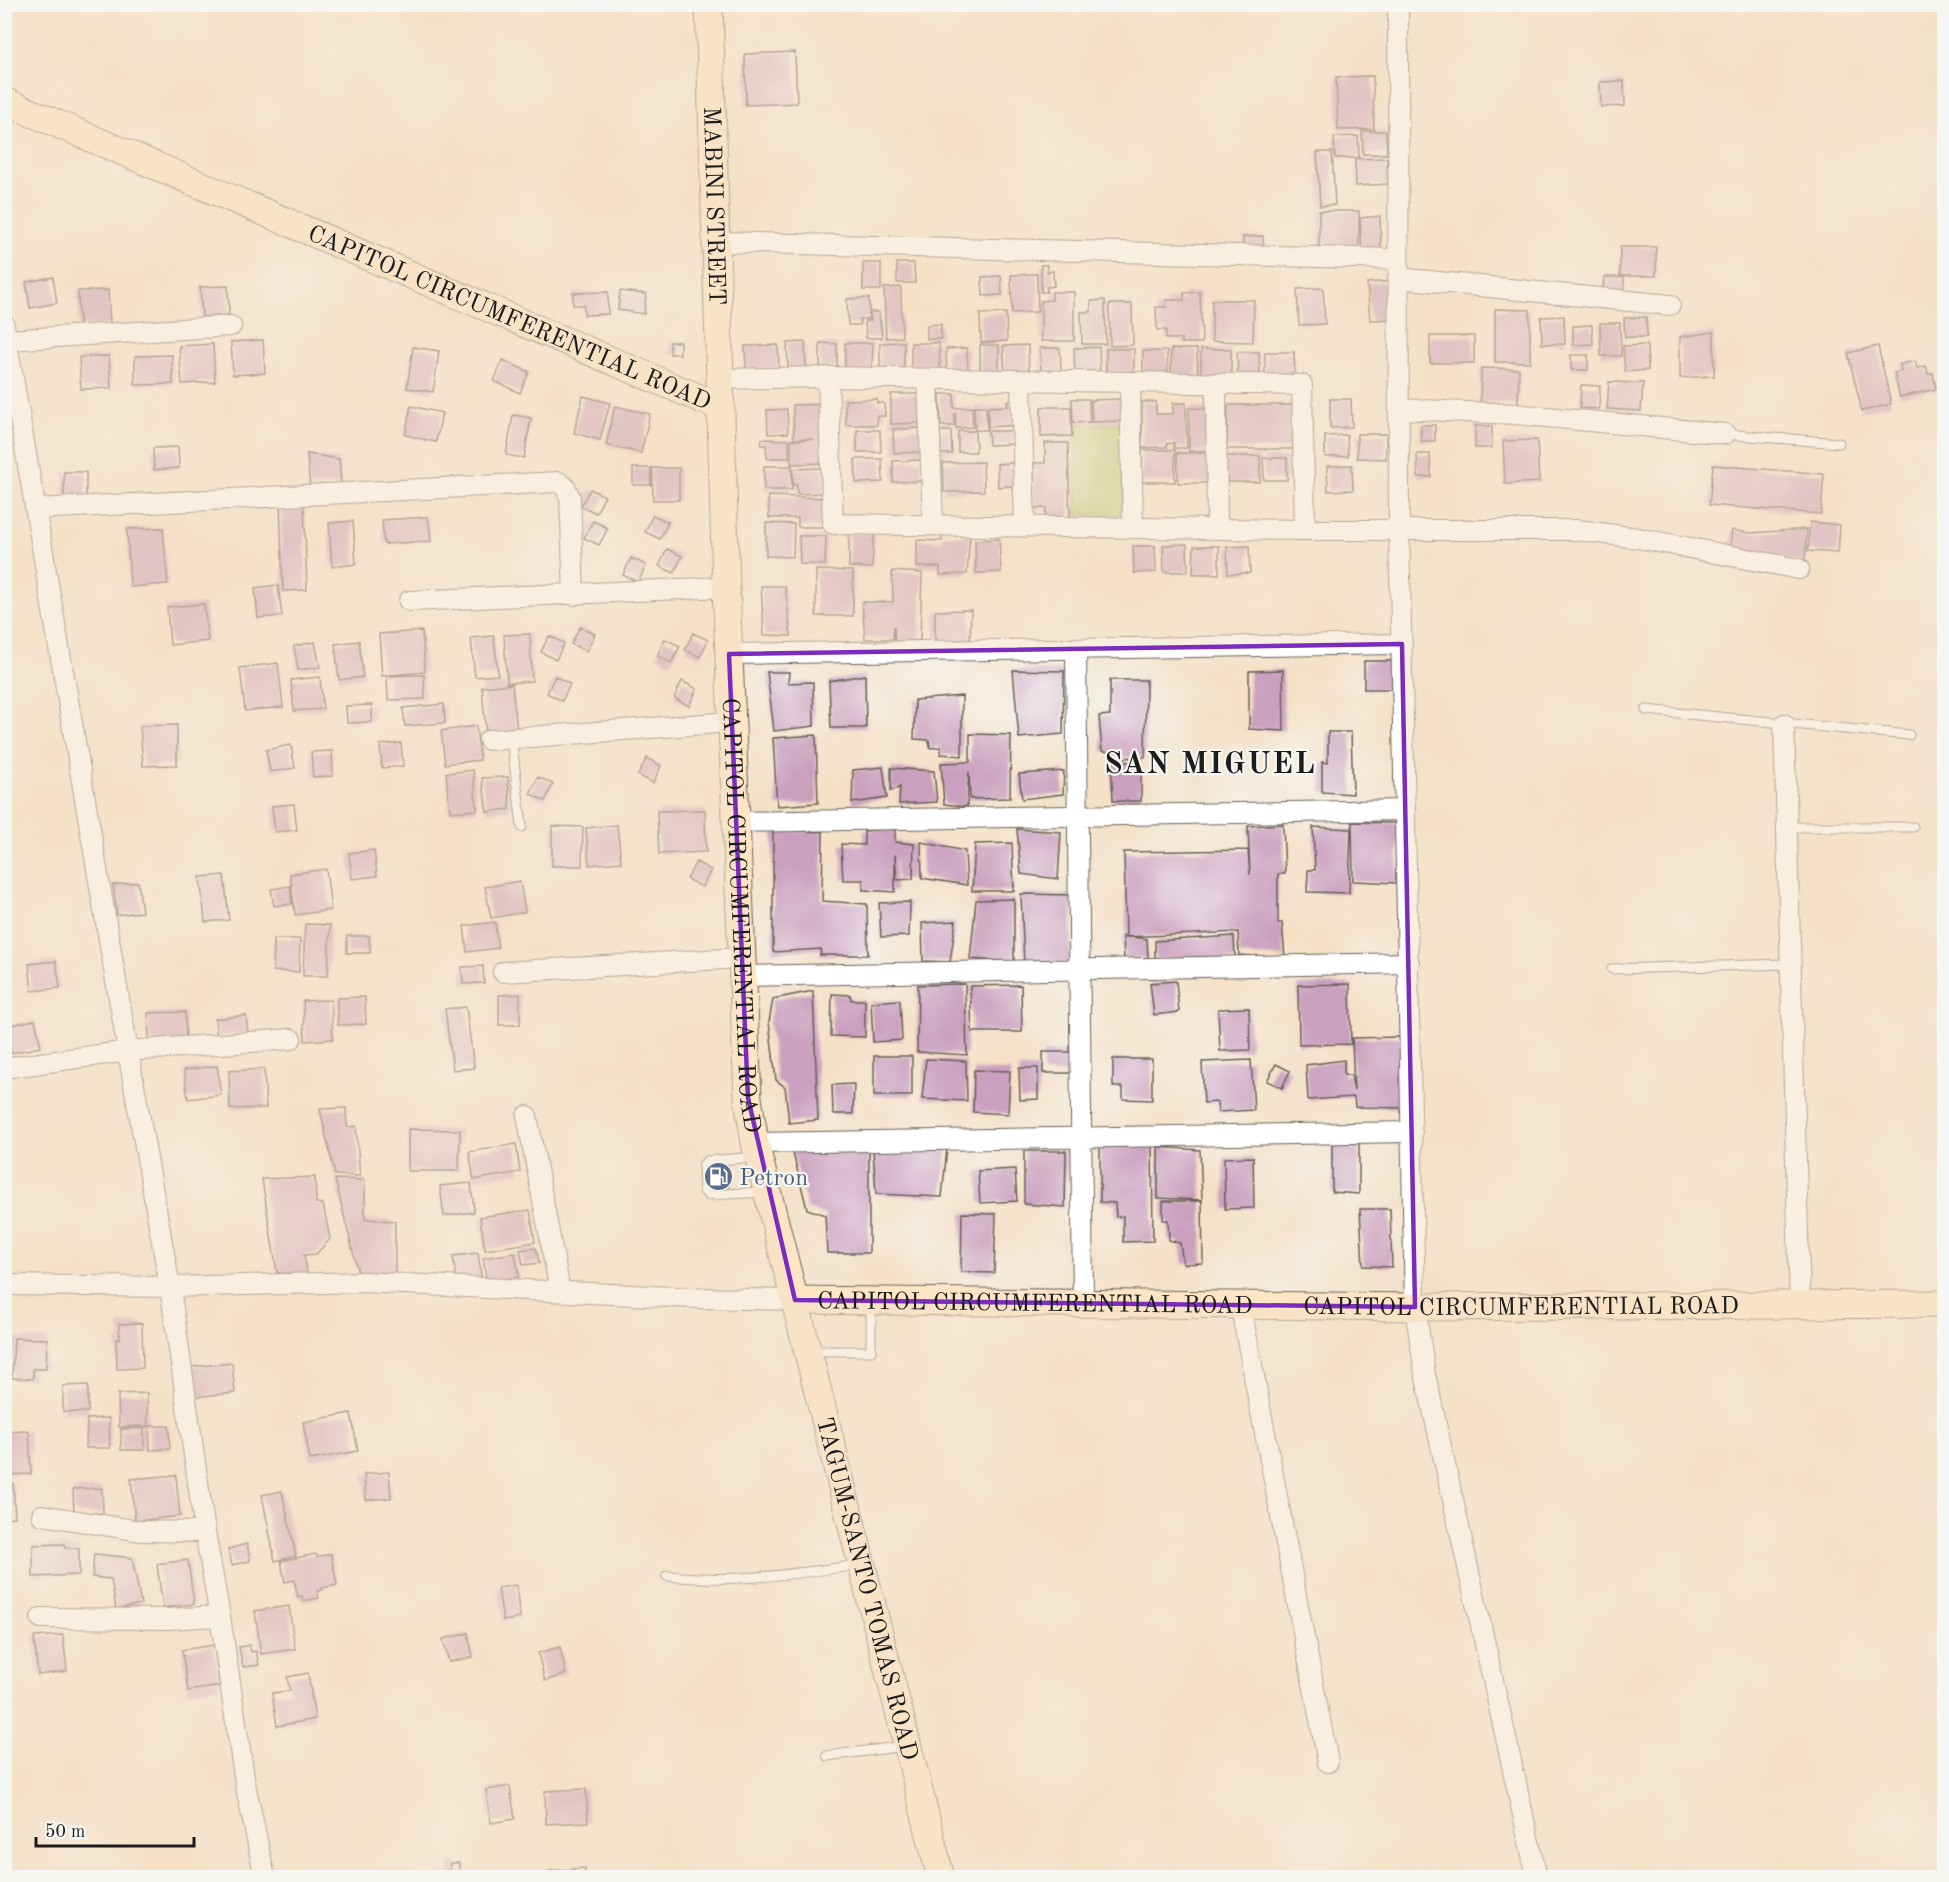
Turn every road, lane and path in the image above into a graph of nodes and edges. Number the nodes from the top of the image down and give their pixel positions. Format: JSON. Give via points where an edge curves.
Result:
{"nodes":[{"id":1,"x":709,"y":4,"type":"edge"},
{"id":2,"x":1398,"y":4,"type":"edge"},
{"id":3,"x":4,"y":101,"type":"edge"},
{"id":4,"x":717,"y":242,"type":"junction"},
{"id":5,"x":1398,"y":269,"type":"junction"},
{"id":6,"x":1670,"y":305,"type":"dead end"},
{"id":7,"x":231,"y":326,"type":"dead end"},
{"id":8,"x":6,"y":332,"type":"edge"},
{"id":9,"x":828,"y":377,"type":"junction"},
{"id":10,"x":720,"y":379,"type":"junction"},
{"id":11,"x":928,"y":379,"type":"junction"},
{"id":12,"x":1021,"y":381,"type":"junction"},
{"id":13,"x":1131,"y":384,"type":"junction"},
{"id":14,"x":1216,"y":384,"type":"junction"},
{"id":15,"x":720,"y":407,"type":"junction"},
{"id":16,"x":1399,"y":409,"type":"junction"},
{"id":17,"x":1725,"y":434,"type":"joint"},
{"id":18,"x":1839,"y":443,"type":"dead end"},
{"id":19,"x":36,"y":509,"type":"junction"},
{"id":20,"x":933,"y":525,"type":"junction"},
{"id":21,"x":1025,"y":527,"type":"junction"},
{"id":22,"x":1133,"y":528,"type":"junction"},
{"id":23,"x":1217,"y":529,"type":"junction"},
{"id":24,"x":1305,"y":530,"type":"junction"},
{"id":25,"x":1400,"y":530,"type":"junction"},
{"id":26,"x":1799,"y":569,"type":"dead end"},
{"id":27,"x":726,"y":587,"type":"junction"},
{"id":28,"x":574,"y":595,"type":"junction"},
{"id":29,"x":409,"y":601,"type":"dead end"},
{"id":30,"x":1402,"y":645,"type":"junction"},
{"id":31,"x":1076,"y":648,"type":"junction"},
{"id":32,"x":729,"y":654,"type":"junction"},
{"id":33,"x":1646,"y":710,"type":"dead end"},
{"id":34,"x":731,"y":722,"type":"junction"},
{"id":35,"x":1784,"y":724,"type":"junction"},
{"id":36,"x":1909,"y":735,"type":"dead end"},
{"id":37,"x":511,"y":737,"type":"junction"},
{"id":38,"x":489,"y":740,"type":"dead end"},
{"id":39,"x":1406,"y":810,"type":"junction"},
{"id":40,"x":1078,"y":814,"type":"junction"},
{"id":41,"x":735,"y":822,"type":"junction"},
{"id":42,"x":522,"y":827,"type":"dead end"},
{"id":43,"x":1787,"y":827,"type":"junction"},
{"id":44,"x":1913,"y":827,"type":"dead end"},
{"id":45,"x":1409,"y":963,"type":"junction"},
{"id":46,"x":1790,"y":964,"type":"junction"},
{"id":47,"x":741,"y":967,"type":"junction"},
{"id":48,"x":1612,"y":969,"type":"dead end"},
{"id":49,"x":1079,"y":970,"type":"junction"},
{"id":50,"x":503,"y":972,"type":"dead end"},
{"id":51,"x":291,"y":1040,"type":"dead end"},
{"id":52,"x":128,"y":1051,"type":"junction"},
{"id":53,"x":4,"y":1068,"type":"edge"},
{"id":54,"x":527,"y":1116,"type":"dead end"},
{"id":55,"x":1412,"y":1132,"type":"junction"},
{"id":56,"x":1081,"y":1137,"type":"junction"},
{"id":57,"x":757,"y":1150,"type":"junction"},
{"id":58,"x":768,"y":1192,"type":"junction"},
{"id":59,"x":4,"y":1285,"type":"edge"},
{"id":60,"x":170,"y":1287,"type":"junction"},
{"id":61,"x":560,"y":1291,"type":"junction"},
{"id":62,"x":795,"y":1300,"type":"junction"},
{"id":63,"x":871,"y":1301,"type":"junction"},
{"id":64,"x":1083,"y":1302,"type":"junction"},
{"id":65,"x":1239,"y":1303,"type":"junction"},
{"id":66,"x":1944,"y":1304,"type":"edge"},
{"id":67,"x":1800,"y":1305,"type":"junction"},
{"id":68,"x":1415,"y":1307,"type":"junction"},
{"id":69,"x":808,"y":1351,"type":"junction"},
{"id":70,"x":42,"y":1515,"type":"dead end"},
{"id":71,"x":205,"y":1532,"type":"junction"},
{"id":72,"x":862,"y":1565,"type":"junction"},
{"id":73,"x":667,"y":1576,"type":"dead end"},
{"id":74,"x":220,"y":1616,"type":"junction"},
{"id":75,"x":41,"y":1618,"type":"dead end"},
{"id":76,"x":908,"y":1746,"type":"junction"},
{"id":77,"x":828,"y":1756,"type":"dead end"},
{"id":78,"x":1328,"y":1762,"type":"dead end"},
{"id":79,"x":265,"y":1878,"type":"edge"},
{"id":80,"x":941,"y":1878,"type":"edge"},
{"id":81,"x":1538,"y":1878,"type":"edge"}],
"edges":[{"from":1,"to":4,"type":"main road","name":"MABINI STREET"},
{"from":2,"to":5,"type":"street"},
{"from":3,"to":15,"type":"main road","name":"CAPITOL CIRCUMFERENTIAL ROAD"},
{"from":4,"to":5,"type":"street"},
{"from":4,"to":10,"type":"main road","name":"MABINI STREET"},
{"from":5,"to":6,"type":"street"},
{"from":5,"to":16,"type":"street"},
{"from":7,"to":8,"type":"street"},
{"from":8,"to":19,"type":"street"},
{"from":9,"to":10,"type":"street"},
{"from":9,"to":11,"type":"street"},
{"from":9,"to":20,"type":"street","via":[[833,524]]},
{"from":10,"to":15,"type":"main road","name":"MABINI STREET"},
{"from":11,"to":12,"type":"street"},
{"from":11,"to":20,"type":"street"},
{"from":12,"to":13,"type":"street"},
{"from":12,"to":21,"type":"street"},
{"from":13,"to":14,"type":"street"},
{"from":13,"to":22,"type":"street"},
{"from":14,"to":23,"type":"street"},
{"from":14,"to":24,"type":"street","via":[[1302,385]]},
{"from":15,"to":27,"type":"main road","name":"CAPITOL CIRCUMFERENTIAL ROAD"},
{"from":16,"to":17,"type":"street","via":[[1515,414]]},
{"from":16,"to":25,"type":"street"},
{"from":17,"to":18,"type":"lane"},
{"from":19,"to":28,"type":"street","via":[[558,482],[570,497]]},
{"from":19,"to":52,"type":"street"},
{"from":20,"to":21,"type":"street"},
{"from":21,"to":22,"type":"street"},
{"from":22,"to":23,"type":"street"},
{"from":23,"to":24,"type":"street"},
{"from":24,"to":25,"type":"street"},
{"from":25,"to":26,"type":"street","via":[[1577,530],[1647,539]]},
{"from":25,"to":30,"type":"street"},
{"from":27,"to":28,"type":"street"},
{"from":27,"to":32,"type":"main road","name":"CAPITOL CIRCUMFERENTIAL ROAD"},
{"from":28,"to":29,"type":"street"},
{"from":30,"to":31,"type":"street"},
{"from":30,"to":39,"type":"street"},
{"from":31,"to":32,"type":"street"},
{"from":31,"to":40,"type":"street"},
{"from":32,"to":34,"type":"main road","name":"CAPITOL CIRCUMFERENTIAL ROAD"},
{"from":33,"to":35,"type":"lane"},
{"from":34,"to":37,"type":"street"},
{"from":34,"to":41,"type":"main road","name":"CAPITOL CIRCUMFERENTIAL ROAD"},
{"from":35,"to":36,"type":"lane"},
{"from":35,"to":43,"type":"street"},
{"from":37,"to":38,"type":"street"},
{"from":37,"to":42,"type":"lane"},
{"from":39,"to":40,"type":"street"},
{"from":39,"to":45,"type":"street"},
{"from":40,"to":41,"type":"street"},
{"from":40,"to":49,"type":"street"},
{"from":41,"to":47,"type":"main road","name":"CAPITOL CIRCUMFERENTIAL ROAD"},
{"from":43,"to":44,"type":"lane"},
{"from":43,"to":46,"type":"street"},
{"from":45,"to":49,"type":"street"},
{"from":45,"to":55,"type":"street"},
{"from":46,"to":48,"type":"lane"},
{"from":46,"to":67,"type":"street"},
{"from":47,"to":49,"type":"street"},
{"from":47,"to":50,"type":"street"},
{"from":47,"to":57,"type":"main road","name":"CAPITOL CIRCUMFERENTIAL ROAD","via":[[744,1050]]},
{"from":49,"to":56,"type":"street"},
{"from":51,"to":52,"type":"street"},
{"from":52,"to":53,"type":"street"},
{"from":52,"to":60,"type":"street"},
{"from":54,"to":61,"type":"street"},
{"from":55,"to":56,"type":"street"},
{"from":55,"to":68,"type":"street"},
{"from":56,"to":57,"type":"street"},
{"from":56,"to":64,"type":"street"},
{"from":57,"to":58,"type":"main road","name":"CAPITOL CIRCUMFERENTIAL ROAD"},
{"from":57,"to":58,"type":"lane","via":[[707,1161],[703,1165],[704,1191],[708,1195]]},
{"from":58,"to":62,"type":"main road","name":"CAPITOL CIRCUMFERENTIAL ROAD"},
{"from":59,"to":60,"type":"street"},
{"from":60,"to":61,"type":"street","via":[[363,1282]]},
{"from":60,"to":71,"type":"street"},
{"from":61,"to":62,"type":"street"},
{"from":62,"to":63,"type":"main road","name":"CAPITOL CIRCUMFERENTIAL ROAD"},
{"from":62,"to":69,"type":"main road","name":"TAGUM-SANTO TOMAS ROAD"},
{"from":63,"to":64,"type":"main road","name":"CAPITOL CIRCUMFERENTIAL ROAD"},
{"from":63,"to":69,"type":"lane","via":[[871,1351]]},
{"from":64,"to":65,"type":"main road","name":"CAPITOL CIRCUMFERENTIAL ROAD"},
{"from":65,"to":68,"type":"main road","name":"CAPITOL CIRCUMFERENTIAL ROAD"},
{"from":65,"to":78,"type":"street"},
{"from":66,"to":67,"type":"main road","name":"CAPITOL CIRCUMFERENTIAL ROAD"},
{"from":67,"to":68,"type":"main road","name":"CAPITOL CIRCUMFERENTIAL ROAD"},
{"from":68,"to":81,"type":"street","via":[[1425,1374]]},
{"from":69,"to":72,"type":"main road","name":"TAGUM-SANTO TOMAS ROAD"},
{"from":70,"to":71,"type":"street","via":[[140,1531]]},
{"from":71,"to":74,"type":"street"},
{"from":72,"to":73,"type":"lane","via":[[749,1580]]},
{"from":72,"to":76,"type":"main road","name":"TAGUM-SANTO TOMAS ROAD"},
{"from":74,"to":75,"type":"street"},
{"from":74,"to":79,"type":"street","via":[[245,1783]]},
{"from":76,"to":77,"type":"lane"},
{"from":76,"to":80,"type":"main road","name":"TAGUM-SANTO TOMAS ROAD"}]}
